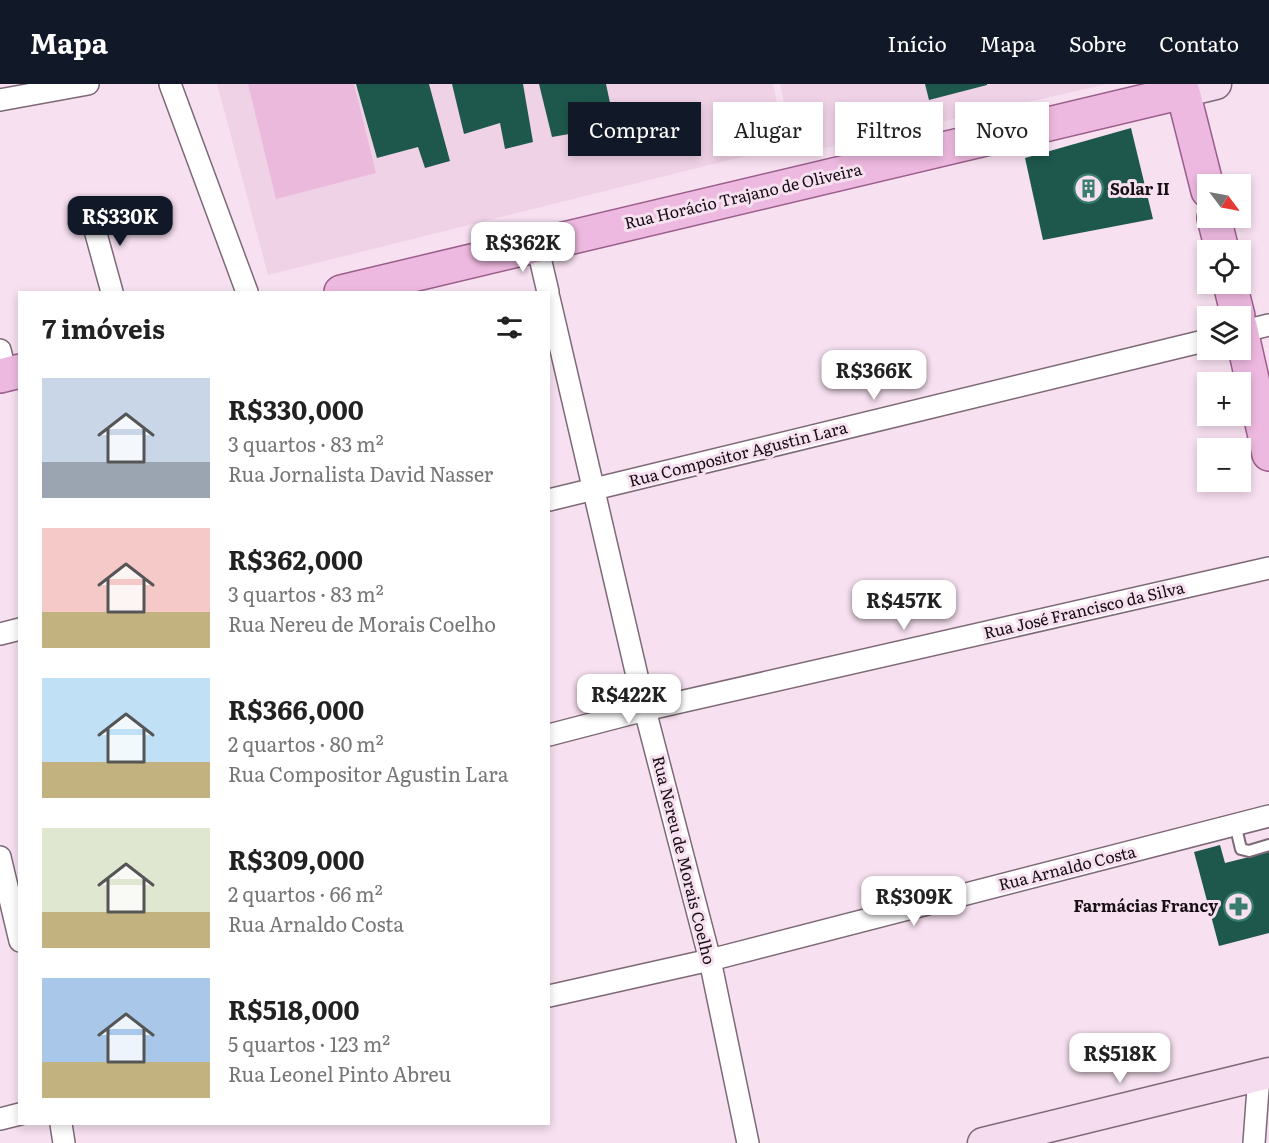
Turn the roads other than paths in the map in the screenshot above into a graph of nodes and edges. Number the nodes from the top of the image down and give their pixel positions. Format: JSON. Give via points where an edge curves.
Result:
{"nodes":[{"id":1,"x":88,"y":84,"type":"edge"},
{"id":2,"x":170,"y":84,"type":"edge"},
{"id":3,"x":1216,"y":84,"type":"edge"},
{"id":4,"x":1182,"y":88,"type":"edge"},
{"id":5,"x":0,"y":100,"type":"edge"},
{"id":6,"x":1204,"y":174,"type":"edge"},
{"id":7,"x":90,"y":212,"type":"dead end"},
{"id":8,"x":537,"y":244,"type":"junction"},
{"id":9,"x":112,"y":291,"type":"edge"},
{"id":10,"x":247,"y":291,"type":"edge"},
{"id":11,"x":345,"y":291,"type":"edge"},
{"id":12,"x":548,"y":291,"type":"edge"},
{"id":13,"x":550,"y":302,"type":"edge"},
{"id":14,"x":1197,"y":343,"type":"edge"},
{"id":15,"x":1251,"y":354,"type":"edge"},
{"id":16,"x":1269,"y":454,"type":"edge"},
{"id":17,"x":594,"y":489,"type":"junction"},
{"id":18,"x":550,"y":500,"type":"edge"},
{"id":19,"x":1269,"y":568,"type":"edge"},
{"id":20,"x":18,"y":630,"type":"edge"},
{"id":21,"x":0,"y":634,"type":"edge"},
{"id":22,"x":645,"y":710,"type":"junction"},
{"id":23,"x":550,"y":735,"type":"edge"},
{"id":24,"x":1269,"y":816,"type":"edge"},
{"id":25,"x":1235,"y":824,"type":"junction"},
{"id":26,"x":1269,"y":845,"type":"edge"},
{"id":27,"x":6,"y":870,"type":"edge"},
{"id":28,"x":18,"y":931,"type":"edge"},
{"id":29,"x":710,"y":960,"type":"junction"},
{"id":30,"x":550,"y":996,"type":"edge"},
{"id":31,"x":1264,"y":1074,"type":"edge"},
{"id":32,"x":18,"y":1114,"type":"edge"},
{"id":33,"x":0,"y":1119,"type":"edge"},
{"id":34,"x":61,"y":1125,"type":"edge"},
{"id":35,"x":64,"y":1143,"type":"edge"},
{"id":36,"x":748,"y":1143,"type":"edge"},
{"id":37,"x":983,"y":1143,"type":"edge"},
{"id":38,"x":1254,"y":1143,"type":"edge"}],
"edges":[{"from":1,"to":5,"type":"street"},
{"from":2,"to":10,"type":"street"},
{"from":3,"to":4,"type":"street","name":"Rua Horácio Trajano de Oliveira"},
{"from":4,"to":6,"type":"main road"},
{"from":4,"to":8,"type":"main road","name":"Rua Horácio Trajano de Oliveira"},
{"from":7,"to":9,"type":"street"},
{"from":8,"to":11,"type":"main road","name":"Rua Horácio Trajano de Oliveira"},
{"from":8,"to":12,"type":"street"},
{"from":13,"to":17,"type":"street","name":"Rua Nereu de Morais Coelho"},
{"from":14,"to":17,"type":"street","name":"Rua Compositor Agustin Lara"},
{"from":15,"to":16,"type":"main road"},
{"from":17,"to":18,"type":"street","name":"Rua Compositor Agustin Lara"},
{"from":17,"to":22,"type":"street","name":"Rua Nereu de Morais Coelho"},
{"from":19,"to":22,"type":"street","name":"Rua José Francisco da Silva"},
{"from":20,"to":21,"type":"street"},
{"from":22,"to":23,"type":"street","name":"Rua José Francisco da Silva"},
{"from":22,"to":29,"type":"street","name":"Rua Nereu de Morais Coelho"},
{"from":24,"to":25,"type":"street","name":"Rua Arnaldo Costa"},
{"from":25,"to":26,"type":"lane","via":[[1241,849],[1249,851]]},
{"from":25,"to":29,"type":"street","name":"Rua Arnaldo Costa"},
{"from":27,"to":28,"type":"street"},
{"from":29,"to":30,"type":"street","name":"Rua Arnaldo Costa"},
{"from":29,"to":36,"type":"street","name":"Rua Nereu de Morais Coelho"},
{"from":31,"to":37,"type":"street"},
{"from":31,"to":38,"type":"street"},
{"from":32,"to":33,"type":"street"},
{"from":34,"to":35,"type":"street"}]}
